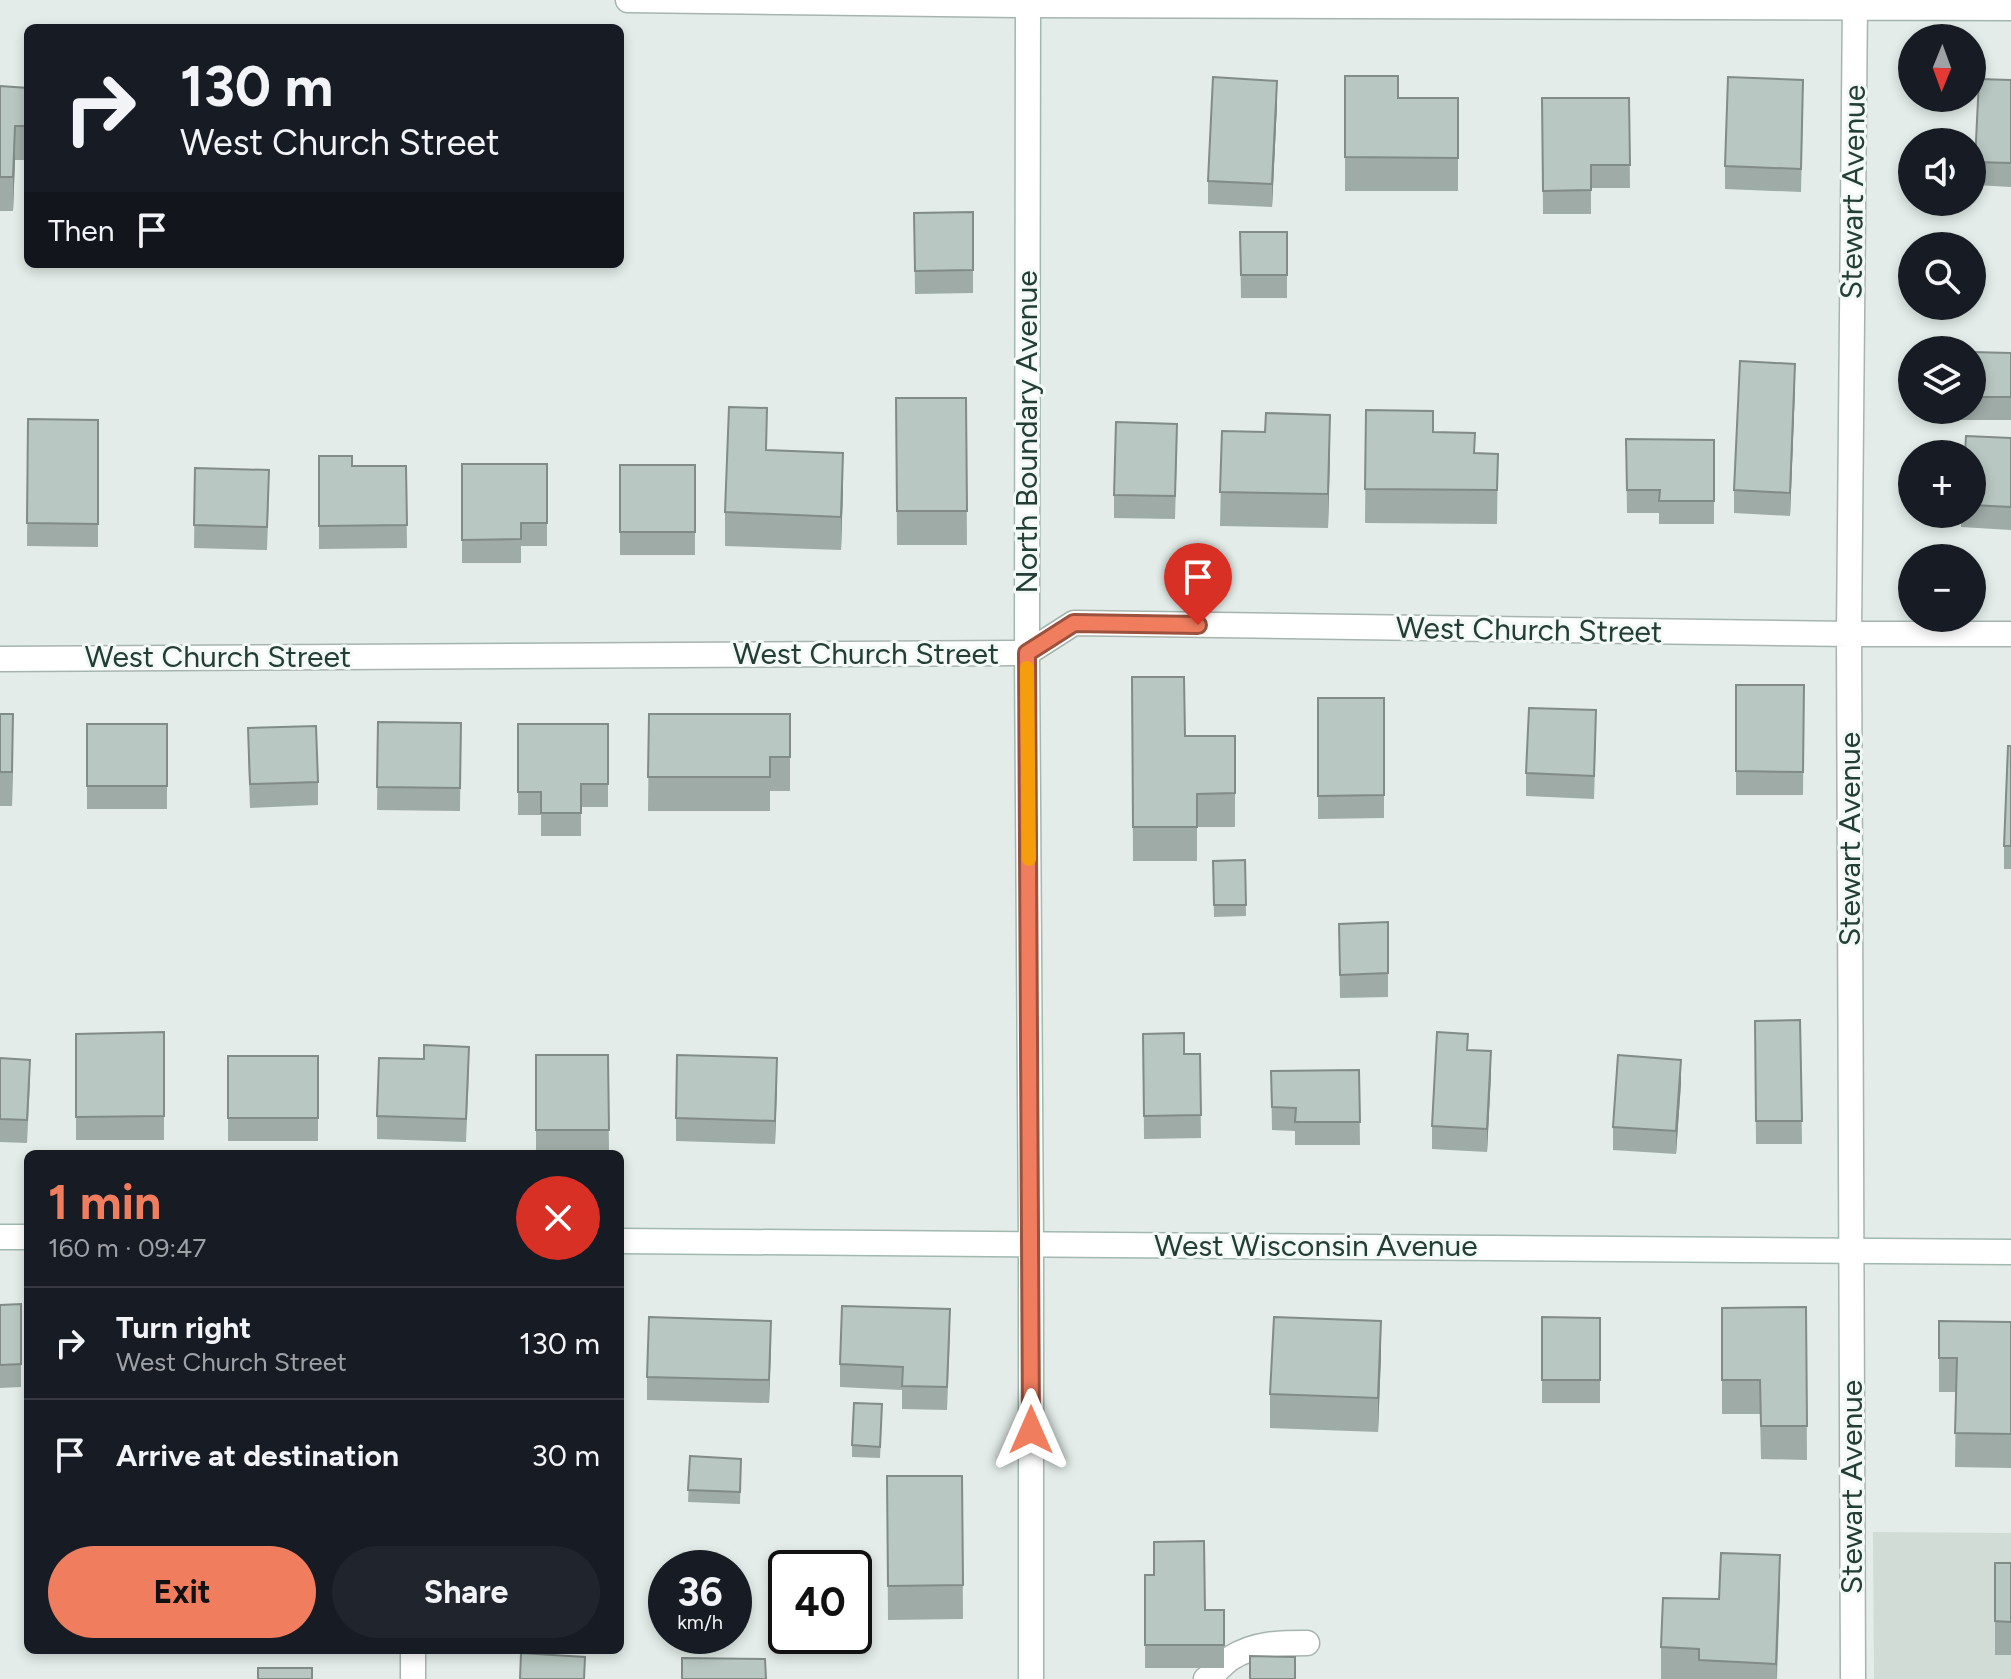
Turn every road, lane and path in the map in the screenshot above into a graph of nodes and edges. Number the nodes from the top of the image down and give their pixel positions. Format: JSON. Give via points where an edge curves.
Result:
{"nodes":[{"id":1,"x":628,"y":0,"type":"edge"},
{"id":2,"x":1028,"y":2,"type":"edge"},
{"id":3,"x":1855,"y":4,"type":"edge"},
{"id":4,"x":2011,"y":8,"type":"edge"},
{"id":5,"x":1849,"y":634,"type":"junction"},
{"id":6,"x":2011,"y":634,"type":"edge"},
{"id":7,"x":1027,"y":653,"type":"junction"},
{"id":8,"x":0,"y":659,"type":"edge"},
{"id":9,"x":0,"y":1237,"type":"edge"},
{"id":10,"x":24,"y":1237,"type":"edge"},
{"id":11,"x":624,"y":1241,"type":"edge"},
{"id":12,"x":1031,"y":1244,"type":"junction"},
{"id":13,"x":1852,"y":1251,"type":"junction"},
{"id":14,"x":2011,"y":1252,"type":"edge"},
{"id":15,"x":1307,"y":1643,"type":"dead end"},
{"id":16,"x":413,"y":1654,"type":"edge"},
{"id":17,"x":413,"y":1679,"type":"edge"},
{"id":18,"x":1031,"y":1679,"type":"edge"},
{"id":19,"x":1206,"y":1679,"type":"edge"},
{"id":20,"x":1853,"y":1679,"type":"edge"}],
"edges":[{"from":1,"to":2,"type":"street"},
{"from":2,"to":3,"type":"street"},
{"from":2,"to":7,"type":"street","name":"North Boundary Avenue"},
{"from":3,"to":4,"type":"street"},
{"from":3,"to":5,"type":"street","name":"Stewart Avenue"},
{"from":5,"to":6,"type":"street","name":"West Church Street"},
{"from":5,"to":7,"type":"street","name":"West Church Street","via":[[1074,623]]},
{"from":5,"to":13,"type":"street","name":"Stewart Avenue"},
{"from":7,"to":8,"type":"street","name":"West Church Street"},
{"from":7,"to":12,"type":"street","name":"North Boundary Avenue"},
{"from":9,"to":10,"type":"street"},
{"from":11,"to":12,"type":"street","name":"West Wisconsin Avenue"},
{"from":12,"to":13,"type":"street","name":"West Wisconsin Avenue"},
{"from":12,"to":18,"type":"street","name":"North Boundary Avenue"},
{"from":13,"to":14,"type":"street","name":"West Wisconsin Avenue"},
{"from":13,"to":20,"type":"street","name":"Stewart Avenue"},
{"from":15,"to":19,"type":"street","via":[[1249,1648]]},
{"from":16,"to":17,"type":"street"}]}
